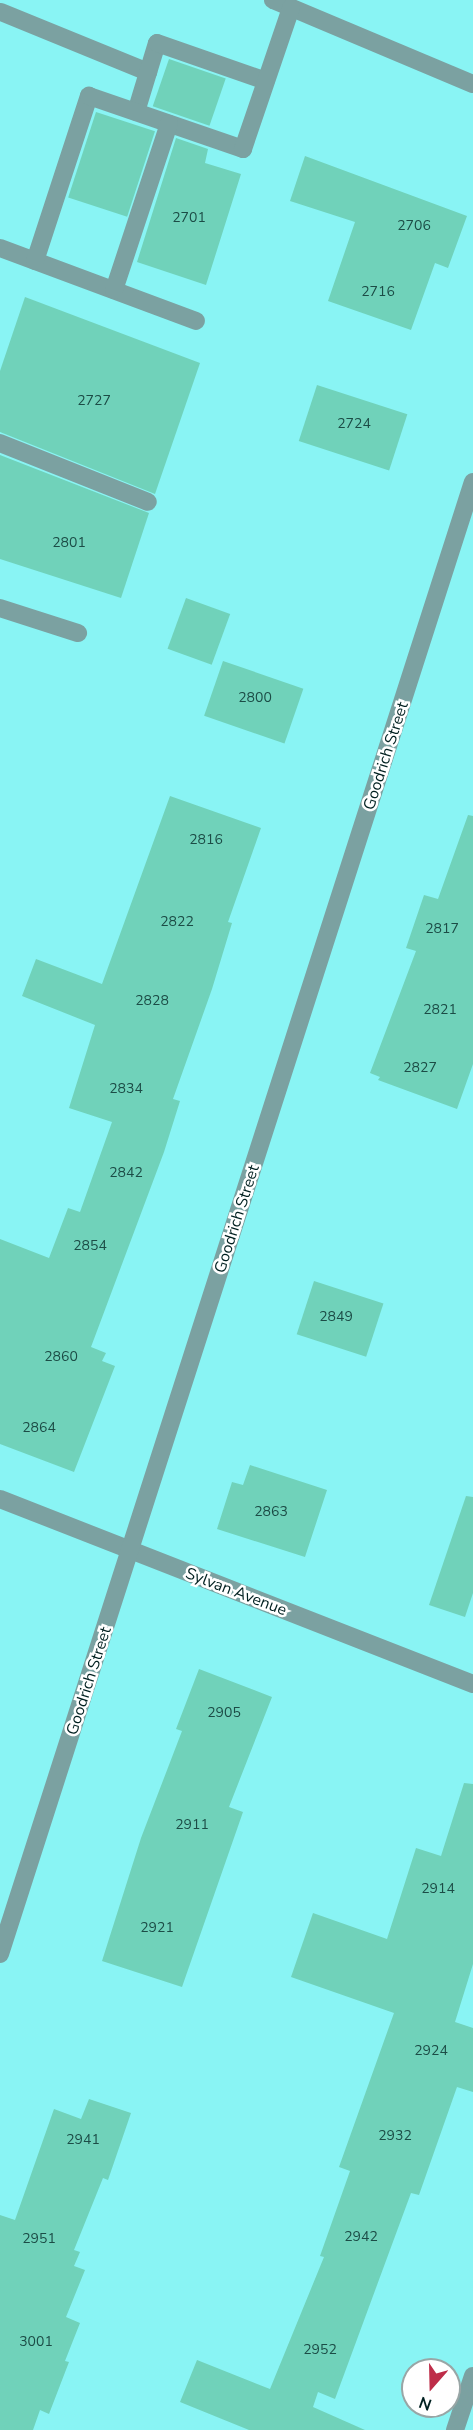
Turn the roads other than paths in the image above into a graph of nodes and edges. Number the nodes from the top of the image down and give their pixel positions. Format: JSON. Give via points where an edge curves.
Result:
{"nodes":[{"id":1,"x":273,"y":0,"type":"edge"},
{"id":2,"x":291,"y":8,"type":"junction"},
{"id":3,"x":2,"y":9,"type":"edge"},
{"id":4,"x":148,"y":72,"type":"junction"},
{"id":5,"x":266,"y":81,"type":"junction"},
{"id":6,"x":473,"y":84,"type":"edge"},
{"id":7,"x":135,"y":112,"type":"junction"},
{"id":8,"x":169,"y":123,"type":"junction"},
{"id":9,"x":0,"y":248,"type":"edge"},
{"id":10,"x":34,"y":261,"type":"junction"},
{"id":11,"x":114,"y":290,"type":"junction"},
{"id":12,"x":196,"y":321,"type":"dead end"},
{"id":13,"x":0,"y":443,"type":"edge"},
{"id":14,"x":473,"y":483,"type":"edge"},
{"id":15,"x":148,"y":502,"type":"dead end"},
{"id":16,"x":0,"y":608,"type":"edge"},
{"id":17,"x":78,"y":633,"type":"dead end"},
{"id":18,"x":0,"y":1499,"type":"edge"},
{"id":19,"x":130,"y":1550,"type":"junction"},
{"id":20,"x":473,"y":1684,"type":"edge"},
{"id":21,"x":0,"y":1954,"type":"edge"},
{"id":22,"x":473,"y":2376,"type":"edge"},
{"id":23,"x":455,"y":2430,"type":"edge"}],
"edges":[{"from":1,"to":2,"type":"street"},
{"from":2,"to":5,"type":"street"},
{"from":2,"to":6,"type":"street"},
{"from":3,"to":4,"type":"street"},
{"from":4,"to":5,"type":"street","via":[[158,43]]},
{"from":4,"to":7,"type":"street"},
{"from":5,"to":8,"type":"street","via":[[243,149]]},
{"from":7,"to":8,"type":"street"},
{"from":7,"to":10,"type":"street","via":[[89,96]]},
{"from":8,"to":11,"type":"street"},
{"from":9,"to":10,"type":"street"},
{"from":10,"to":11,"type":"street"},
{"from":11,"to":12,"type":"street"},
{"from":13,"to":15,"type":"street"},
{"from":14,"to":19,"type":"street","name":"Goodrich Street"},
{"from":16,"to":17,"type":"street"},
{"from":18,"to":19,"type":"street","name":"Sylvan Avenue"},
{"from":19,"to":20,"type":"street","name":"Sylvan Avenue"},
{"from":19,"to":21,"type":"street","name":"Goodrich Street"},
{"from":22,"to":23,"type":"street"}]}
